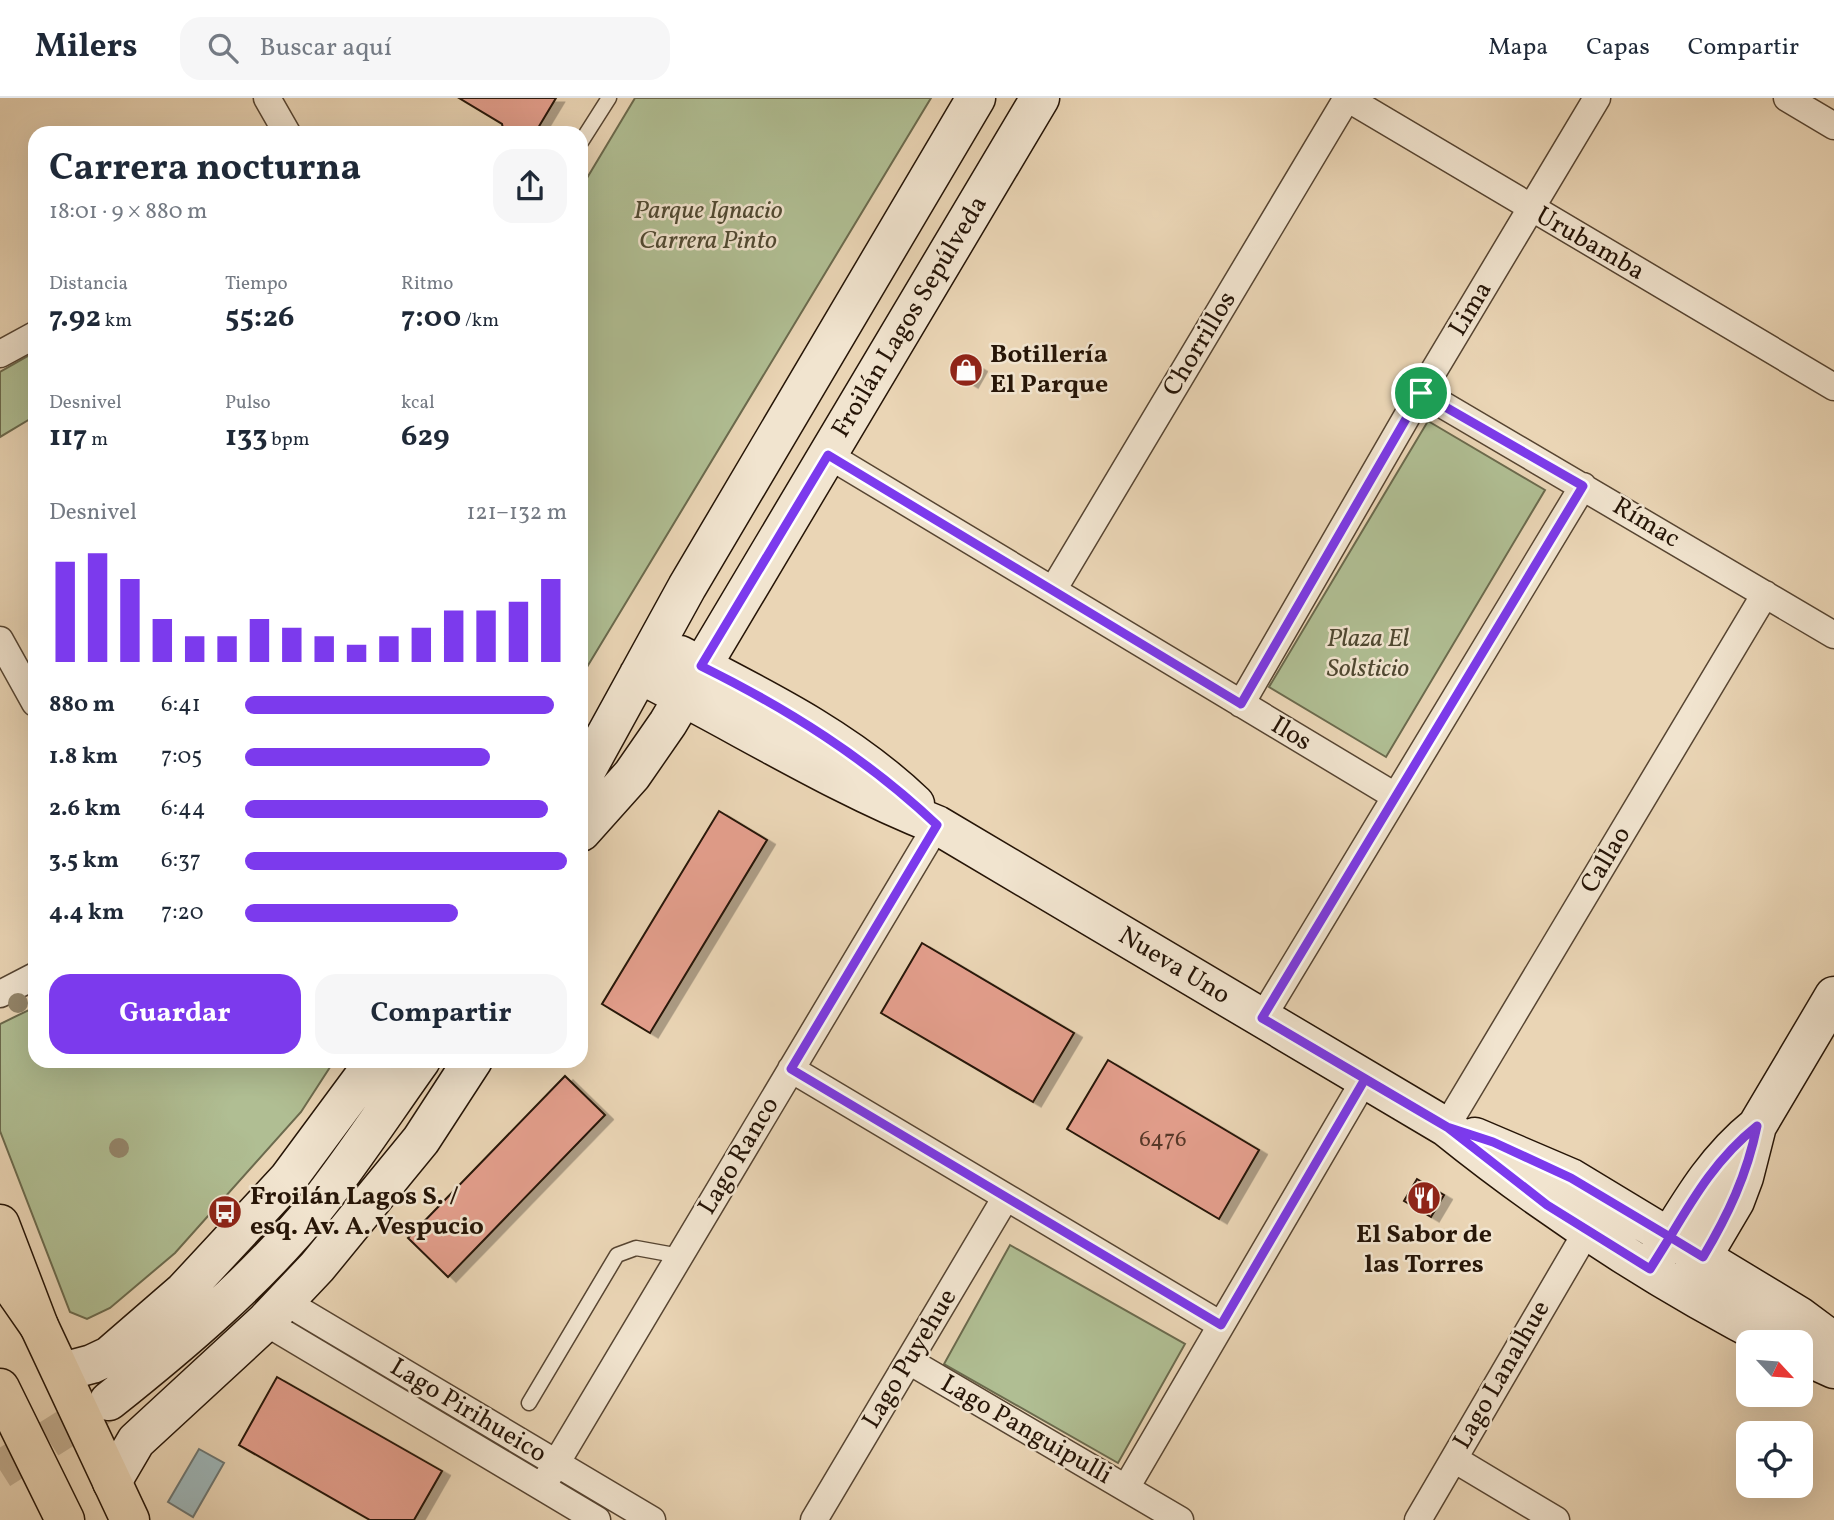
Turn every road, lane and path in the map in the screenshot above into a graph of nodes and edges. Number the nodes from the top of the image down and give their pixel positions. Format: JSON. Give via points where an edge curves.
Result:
{"nodes":[{"id":1,"x":267,"y":98,"type":"edge"},
{"id":2,"x":609,"y":98,"type":"edge"},
{"id":3,"x":976,"y":98,"type":"edge"},
{"id":4,"x":1040,"y":98,"type":"edge"},
{"id":5,"x":1347,"y":98,"type":"edge"},
{"id":6,"x":1597,"y":98,"type":"edge"},
{"id":7,"x":1799,"y":101,"type":"edge"},
{"id":8,"x":283,"y":126,"type":"edge"},
{"id":9,"x":1834,"y":126,"type":"edge"},
{"id":10,"x":588,"y":131,"type":"edge"},
{"id":11,"x":1531,"y":209,"type":"junction"},
{"id":12,"x":878,"y":264,"type":"junction"},
{"id":13,"x":925,"y":292,"type":"junction"},
{"id":14,"x":28,"y":339,"type":"edge"},
{"id":15,"x":0,"y":354,"type":"edge"},
{"id":16,"x":1834,"y":387,"type":"edge"},
{"id":17,"x":1421,"y":393,"type":"junction"},
{"id":18,"x":828,"y":455,"type":"junction"},
{"id":19,"x":1583,"y":486,"type":"junction"},
{"id":20,"x":1052,"y":590,"type":"junction"},
{"id":21,"x":1765,"y":594,"type":"junction"},
{"id":22,"x":1834,"y":635,"type":"edge"},
{"id":23,"x":0,"y":640,"type":"edge"},
{"id":24,"x":648,"y":658,"type":"junction"},
{"id":25,"x":692,"y":681,"type":"junction"},
{"id":26,"x":28,"y":690,"type":"edge"},
{"id":27,"x":1241,"y":704,"type":"junction"},
{"id":28,"x":588,"y":767,"type":"edge"},
{"id":29,"x":1395,"y":796,"type":"junction"},
{"id":30,"x":588,"y":824,"type":"edge"},
{"id":31,"x":937,"y":825,"type":"junction"},
{"id":32,"x":28,"y":980,"type":"edge"},
{"id":33,"x":0,"y":994,"type":"edge"},
{"id":34,"x":1834,"y":996,"type":"edge"},
{"id":35,"x":1262,"y":1018,"type":"junction"},
{"id":36,"x":370,"y":1068,"type":"edge"},
{"id":37,"x":415,"y":1068,"type":"edge"},
{"id":38,"x":468,"y":1068,"type":"edge"},
{"id":39,"x":791,"y":1069,"type":"junction"},
{"id":40,"x":1365,"y":1079,"type":"junction"},
{"id":41,"x":1757,"y":1126,"type":"junction"},
{"id":42,"x":1447,"y":1127,"type":"junction"},
{"id":43,"x":1006,"y":1197,"type":"junction"},
{"id":44,"x":0,"y":1224,"type":"edge"},
{"id":45,"x":1587,"y":1231,"type":"junction"},
{"id":46,"x":1660,"y":1253,"type":"junction"},
{"id":47,"x":680,"y":1256,"type":"junction"},
{"id":48,"x":0,"y":1270,"type":"edge"},
{"id":49,"x":1693,"y":1273,"type":"junction"},
{"id":50,"x":275,"y":1312,"type":"junction"},
{"id":51,"x":1221,"y":1325,"type":"junction"},
{"id":52,"x":39,"y":1326,"type":"junction"},
{"id":53,"x":1762,"y":1330,"type":"edge"},
{"id":54,"x":1834,"y":1342,"type":"edge"},
{"id":55,"x":1813,"y":1359,"type":"edge"},
{"id":56,"x":908,"y":1361,"type":"junction"},
{"id":57,"x":1834,"y":1369,"type":"edge"},
{"id":58,"x":62,"y":1372,"type":"junction"},
{"id":59,"x":0,"y":1388,"type":"edge"},
{"id":60,"x":109,"y":1401,"type":"tunnel mouth"},
{"id":61,"x":529,"y":1403,"type":"dead end"},
{"id":62,"x":1454,"y":1459,"type":"junction"},
{"id":63,"x":556,"y":1463,"type":"junction"},
{"id":64,"x":112,"y":1482,"type":"junction"},
{"id":65,"x":542,"y":1487,"type":"junction"},
{"id":66,"x":1126,"y":1488,"type":"junction"},
{"id":67,"x":636,"y":1516,"type":"edge"},
{"id":68,"x":65,"y":1520,"type":"edge"},
{"id":69,"x":130,"y":1520,"type":"edge"},
{"id":70,"x":597,"y":1520,"type":"edge"},
{"id":71,"x":814,"y":1520,"type":"edge"},
{"id":72,"x":1180,"y":1520,"type":"edge"},
{"id":73,"x":1418,"y":1520,"type":"edge"},
{"id":74,"x":1556,"y":1520,"type":"edge"}],
"edges":[{"from":1,"to":8,"type":"street"},
{"from":2,"to":10,"type":"lane"},
{"from":3,"to":12,"type":"street","name":"Froilán Lagos Sepúlveda"},
{"from":4,"to":13,"type":"street","name":"Froilán Lagos Sepúlveda"},
{"from":5,"to":11,"type":"street","name":"Urubamba"},
{"from":5,"to":20,"type":"street","name":"Chorrillos"},
{"from":6,"to":11,"type":"street","name":"Lima"},
{"from":7,"to":9,"type":"street"},
{"from":11,"to":16,"type":"street","name":"Urubamba"},
{"from":11,"to":17,"type":"street","name":"Lima"},
{"from":12,"to":13,"type":"street"},
{"from":12,"to":24,"type":"street","name":"Froilán Lagos Sepúlveda"},
{"from":13,"to":18,"type":"street","name":"Froilán Lagos Sepúlveda"},
{"from":14,"to":15,"type":"street"},
{"from":17,"to":19,"type":"street","name":"Rímac"},
{"from":17,"to":27,"type":"street","name":"Lima"},
{"from":18,"to":20,"type":"street","name":"Ilos"},
{"from":18,"to":25,"type":"street","name":"Froilán Lagos Sepúlveda"},
{"from":19,"to":21,"type":"street","name":"Rímac"},
{"from":19,"to":29,"type":"street"},
{"from":20,"to":27,"type":"street","name":"Ilos"},
{"from":21,"to":22,"type":"street","name":"Rímac"},
{"from":21,"to":42,"type":"street","name":"Callao"},
{"from":23,"to":26,"type":"street"},
{"from":24,"to":25,"type":"street","name":"Nueva Uno"},
{"from":24,"to":28,"type":"street","name":"Froilán Lagos Sepúlveda"},
{"from":25,"to":30,"type":"street","name":"Froilán Lagos Sepúlveda","via":[[652,748]]},
{"from":25,"to":31,"type":"street","name":"Nueva Uno","via":[[849,788]]},
{"from":27,"to":29,"type":"street","name":"Ilos"},
{"from":29,"to":35,"type":"street"},
{"from":31,"to":35,"type":"street","name":"Nueva Uno"},
{"from":31,"to":39,"type":"street","name":"Lago Ranco"},
{"from":32,"to":33,"type":"street"},
{"from":34,"to":41,"type":"street"},
{"from":35,"to":40,"type":"street","name":"Nueva Uno"},
{"from":36,"to":58,"type":"street","via":[[288,1179],[184,1291],[109,1356]]},
{"from":37,"to":60,"type":"street","via":[[314,1208],[264,1263],[180,1344]]},
{"from":38,"to":50,"type":"street","via":[[421,1140]]},
{"from":39,"to":43,"type":"street"},
{"from":39,"to":47,"type":"street","name":"Lago Ranco"},
{"from":40,"to":42,"type":"street","name":"Nueva Uno"},
{"from":40,"to":51,"type":"street"},
{"from":41,"to":46,"type":"street","via":[[1705,1179]]},
{"from":41,"to":49,"type":"street","via":[[1744,1177]]},
{"from":42,"to":45,"type":"street","name":"Nueva Uno","via":[[1508,1177]]},
{"from":42,"to":46,"type":"street","name":"Nueva Uno","via":[[1537,1161]]},
{"from":43,"to":51,"type":"street"},
{"from":43,"to":56,"type":"street","name":"Lago Puyehue"},
{"from":44,"to":52,"type":"main road"},
{"from":45,"to":46,"type":"street","name":"Nueva Uno"},
{"from":45,"to":62,"type":"street","name":"Lago Lanalhue"},
{"from":46,"to":49,"type":"street","name":"Nueva Uno"},
{"from":47,"to":61,"type":"lane","via":[[636,1248],[617,1255]]},
{"from":47,"to":63,"type":"street","name":"Lago Ranco"},
{"from":48,"to":52,"type":"main road"},
{"from":49,"to":53,"type":"street","name":"Nueva Uno"},
{"from":49,"to":54,"type":"street","name":"Nueva Uno"},
{"from":50,"to":63,"type":"street","name":"Lago Pirihueico"},
{"from":50,"to":64,"type":"street","via":[[136,1441]]},
{"from":50,"to":65,"type":"street","name":"Lago Pirihueico"},
{"from":51,"to":66,"type":"street"},
{"from":52,"to":58,"type":"main road"},
{"from":55,"to":57,"type":"street"},
{"from":56,"to":66,"type":"street","name":"Lago Panguipulli"},
{"from":56,"to":71,"type":"street","name":"Lago Puyehue"},
{"from":58,"to":64,"type":"main road"},
{"from":59,"to":68,"type":"main road"},
{"from":62,"to":73,"type":"street","name":"Lago Lanalhue"},
{"from":62,"to":74,"type":"street"},
{"from":63,"to":65,"type":"street","name":"Lago Ranco"},
{"from":63,"to":67,"type":"street","name":"Lago Pirihueico"},
{"from":64,"to":69,"type":"main road"},
{"from":65,"to":70,"type":"street","name":"Lago Pirihueico"},
{"from":66,"to":72,"type":"street","name":"Lago Panguipulli"}]}
